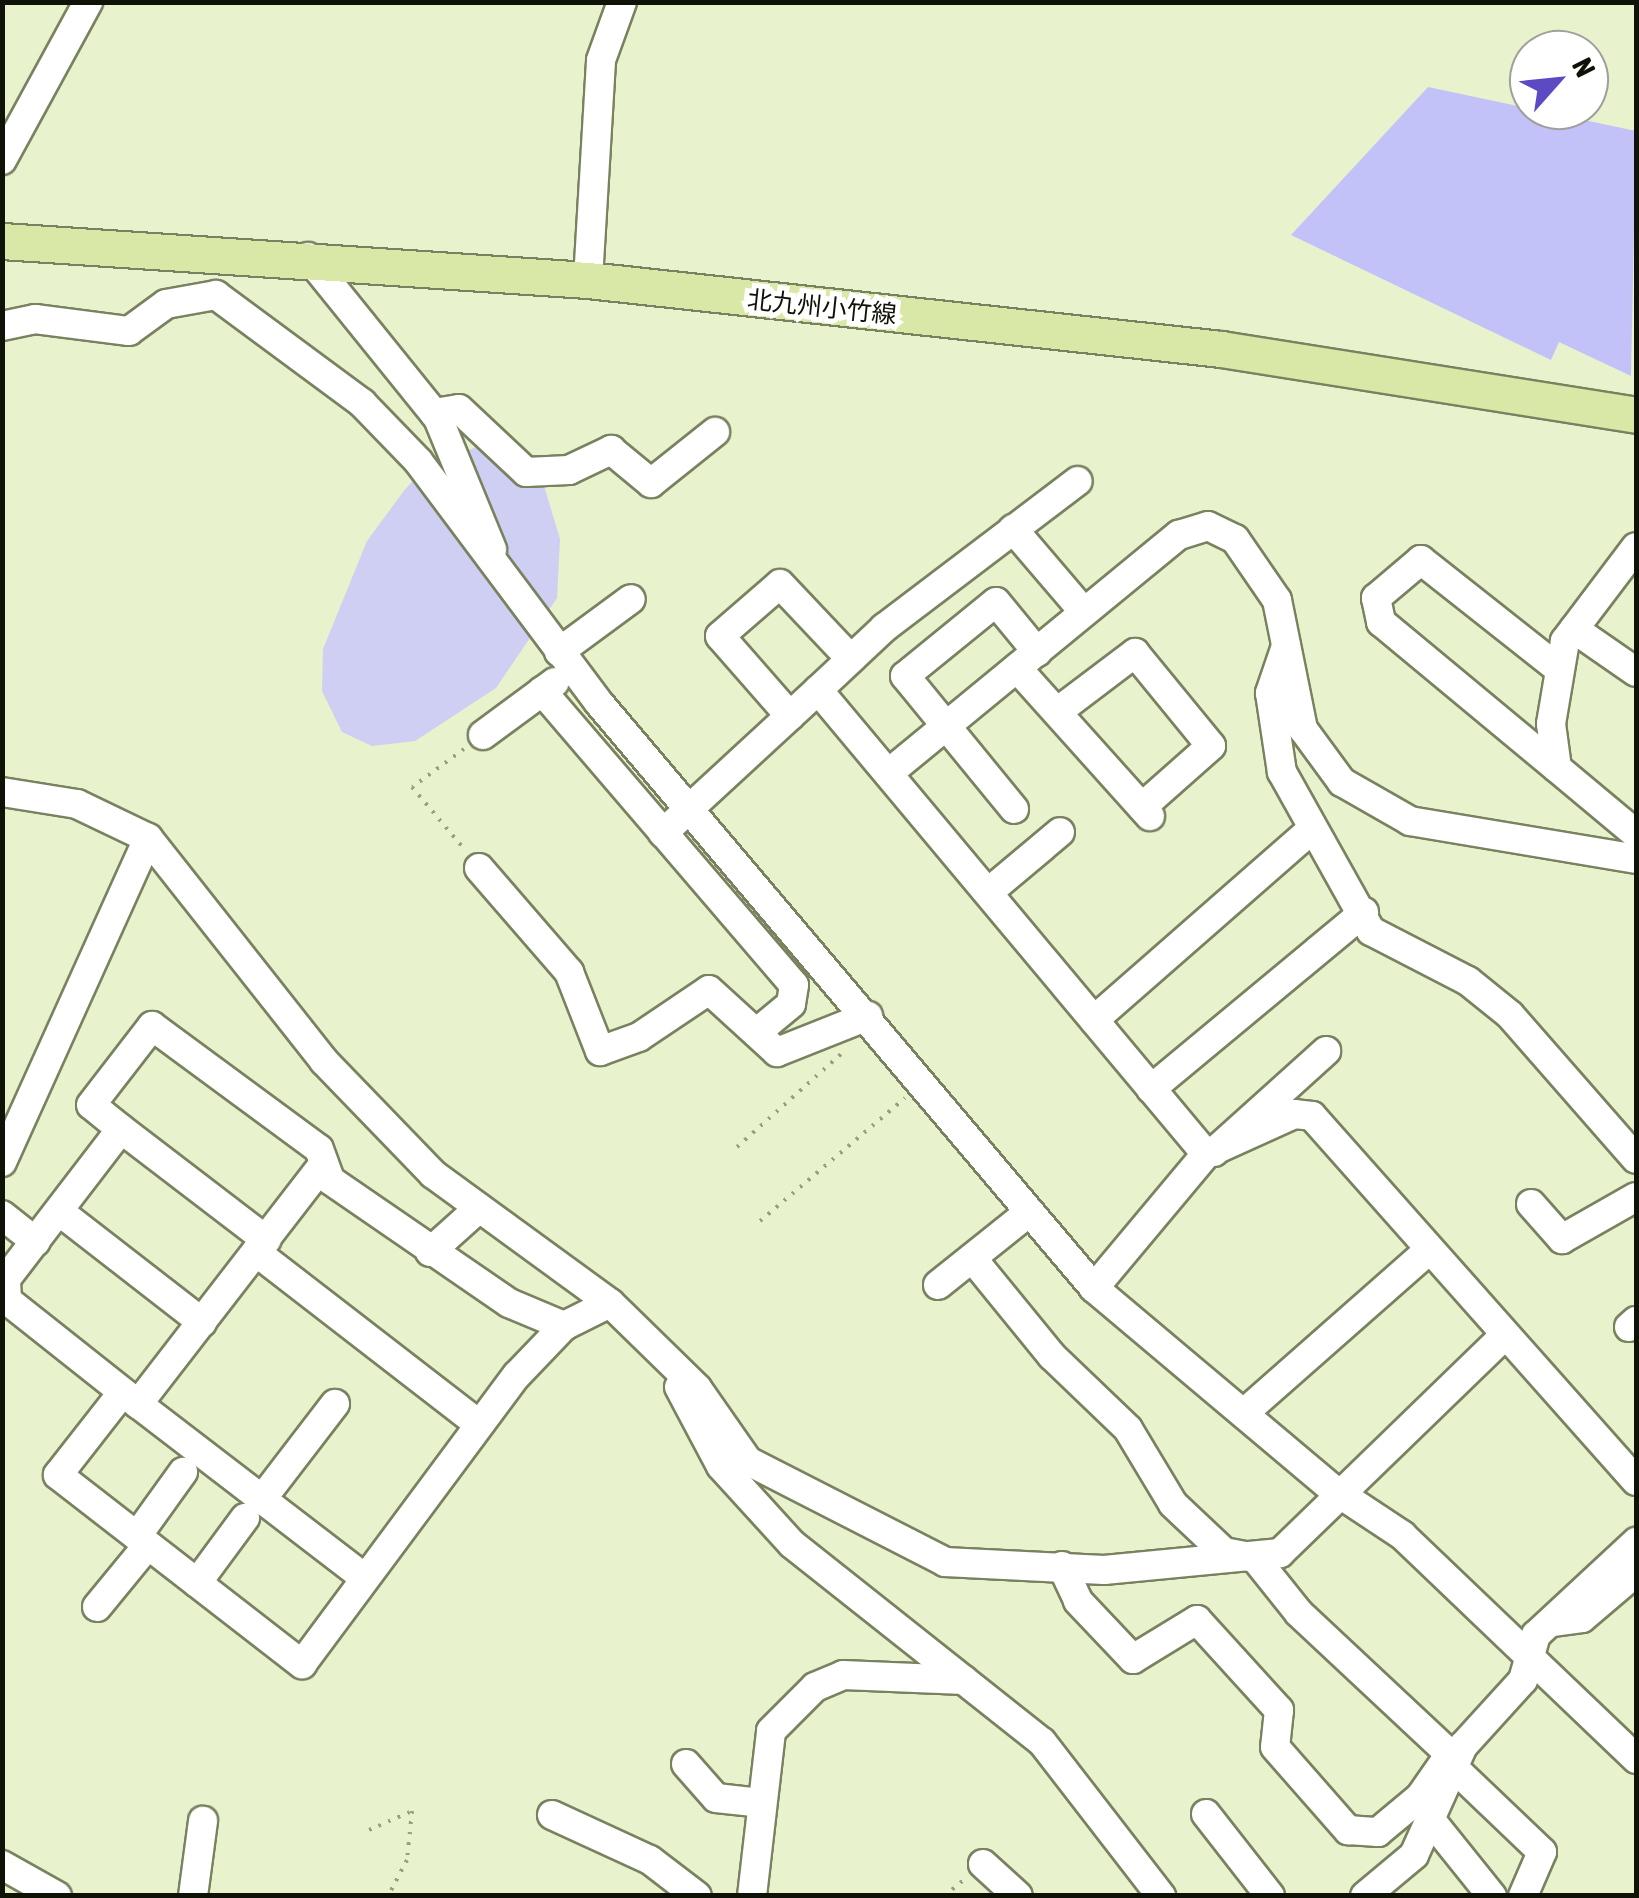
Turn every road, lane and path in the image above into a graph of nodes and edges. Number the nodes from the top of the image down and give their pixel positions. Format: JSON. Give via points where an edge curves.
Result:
{"nodes":[{"id":1,"x":88,"y":2,"type":"edge"},
{"id":2,"x":622,"y":2,"type":"edge"},
{"id":3,"x":2,"y":160,"type":"edge"},
{"id":4,"x":2,"y":241,"type":"edge"},
{"id":5,"x":308,"y":257,"type":"junction"},
{"id":6,"x":588,"y":280,"type":"junction"},
{"id":7,"x":2,"y":326,"type":"edge"},
{"id":8,"x":434,"y":414,"type":"junction"},
{"id":9,"x":1636,"y":415,"type":"edge"},
{"id":10,"x":714,"y":432,"type":"dead end"},
{"id":11,"x":1078,"y":481,"type":"dead end"},
{"id":12,"x":1014,"y":529,"type":"junction"},
{"id":13,"x":1636,"y":547,"type":"edge"},
{"id":14,"x":497,"y":565,"type":"junction"},
{"id":15,"x":631,"y":599,"type":"dead end"},
{"id":16,"x":1084,"y":612,"type":"junction"},
{"id":17,"x":1574,"y":629,"type":"junction"},
{"id":18,"x":1287,"y":645,"type":"junction"},
{"id":19,"x":566,"y":660,"type":"junction"},
{"id":20,"x":851,"y":660,"type":"junction"},
{"id":21,"x":1027,"y":660,"type":"junction"},
{"id":22,"x":1555,"y":666,"type":"junction"},
{"id":23,"x":1636,"y":672,"type":"edge"},
{"id":24,"x":818,"y":690,"type":"junction"},
{"id":25,"x":542,"y":692,"type":"junction"},
{"id":26,"x":1056,"y":712,"type":"junction"},
{"id":27,"x":790,"y":716,"type":"junction"},
{"id":28,"x":944,"y":728,"type":"junction"},
{"id":29,"x":484,"y":734,"type":"joint"},
{"id":30,"x":1557,"y":768,"type":"junction"},
{"id":31,"x":890,"y":772,"type":"junction"},
{"id":32,"x":2,"y":792,"type":"edge"},
{"id":33,"x":690,"y":809,"type":"junction"},
{"id":34,"x":1014,"y":809,"type":"dead end"},
{"id":35,"x":663,"y":832,"type":"junction"},
{"id":36,"x":1060,"y":832,"type":"dead end"},
{"id":37,"x":1309,"y":832,"type":"junction"},
{"id":38,"x":1636,"y":834,"type":"edge"},
{"id":39,"x":148,"y":838,"type":"junction"},
{"id":40,"x":1636,"y":859,"type":"edge"},
{"id":41,"x":479,"y":868,"type":"joint"},
{"id":42,"x":991,"y":890,"type":"junction"},
{"id":43,"x":1364,"y":912,"type":"junction"},
{"id":44,"x":1094,"y":1020,"type":"junction"},
{"id":45,"x":872,"y":1021,"type":"junction"},
{"id":46,"x":756,"y":1033,"type":"junction"},
{"id":47,"x":1326,"y":1051,"type":"dead end"},
{"id":48,"x":925,"y":1084,"type":"junction"},
{"id":49,"x":1152,"y":1090,"type":"junction"},
{"id":50,"x":122,"y":1130,"type":"junction"},
{"id":51,"x":737,"y":1146,"type":"dead end"},
{"id":52,"x":1631,"y":1146,"type":"edge"},
{"id":53,"x":1210,"y":1153,"type":"junction"},
{"id":54,"x":2,"y":1162,"type":"edge"},
{"id":55,"x":322,"y":1166,"type":"junction"},
{"id":56,"x":1636,"y":1197,"type":"edge"},
{"id":57,"x":1531,"y":1204,"type":"dead end"},
{"id":58,"x":478,"y":1208,"type":"junction"},
{"id":59,"x":60,"y":1212,"type":"junction"},
{"id":60,"x":1029,"y":1212,"type":"junction"},
{"id":61,"x":2,"y":1215,"type":"edge"},
{"id":62,"x":760,"y":1221,"type":"dead end"},
{"id":63,"x":36,"y":1242,"type":"junction"},
{"id":64,"x":261,"y":1246,"type":"junction"},
{"id":65,"x":1430,"y":1250,"type":"junction"},
{"id":66,"x":430,"y":1252,"type":"junction"},
{"id":67,"x":972,"y":1258,"type":"junction"},
{"id":68,"x":938,"y":1284,"type":"dead end"},
{"id":69,"x":1094,"y":1288,"type":"junction"},
{"id":70,"x":610,"y":1303,"type":"junction"},
{"id":71,"x":202,"y":1322,"type":"junction"},
{"id":72,"x":564,"y":1326,"type":"junction"},
{"id":73,"x":1504,"y":1336,"type":"junction"},
{"id":74,"x":666,"y":1359,"type":"junction"},
{"id":75,"x":130,"y":1399,"type":"junction"},
{"id":76,"x":335,"y":1404,"type":"dead end"},
{"id":77,"x":1244,"y":1413,"type":"junction"},
{"id":78,"x":476,"y":1423,"type":"junction"},
{"id":79,"x":183,"y":1472,"type":"dead end"},
{"id":80,"x":1636,"y":1482,"type":"edge"},
{"id":81,"x":1334,"y":1490,"type":"junction"},
{"id":82,"x":254,"y":1509,"type":"junction"},
{"id":83,"x":142,"y":1540,"type":"junction"},
{"id":84,"x":1636,"y":1542,"type":"edge"},
{"id":85,"x":1255,"y":1558,"type":"junction"},
{"id":86,"x":1062,"y":1566,"type":"junction"},
{"id":87,"x":1636,"y":1572,"type":"edge"},
{"id":88,"x":365,"y":1578,"type":"junction"},
{"id":89,"x":197,"y":1583,"type":"junction"},
{"id":90,"x":97,"y":1608,"type":"dead end"},
{"id":91,"x":1552,"y":1620,"type":"junction"},
{"id":92,"x":1527,"y":1659,"type":"junction"},
{"id":93,"x":964,"y":1680,"type":"junction"},
{"id":94,"x":1636,"y":1758,"type":"edge"},
{"id":95,"x":1453,"y":1760,"type":"junction"},
{"id":96,"x":686,"y":1764,"type":"dead end"},
{"id":97,"x":762,"y":1803,"type":"junction"},
{"id":98,"x":1206,"y":1814,"type":"dead end"},
{"id":99,"x":552,"y":1815,"type":"dead end"},
{"id":100,"x":1430,"y":1819,"type":"junction"},
{"id":101,"x":203,"y":1821,"type":"dead end"},
{"id":102,"x":369,"y":1830,"type":"dead end"},
{"id":103,"x":983,"y":1864,"type":"dead end"},
{"id":104,"x":14,"y":1880,"type":"edge"},
{"id":105,"x":57,"y":1896,"type":"edge"},
{"id":106,"x":193,"y":1896,"type":"edge"},
{"id":107,"x":388,"y":1896,"type":"edge"},
{"id":108,"x":697,"y":1896,"type":"edge"},
{"id":109,"x":752,"y":1896,"type":"edge"},
{"id":110,"x":1018,"y":1896,"type":"edge"},
{"id":111,"x":1161,"y":1896,"type":"edge"},
{"id":112,"x":1270,"y":1896,"type":"edge"},
{"id":113,"x":1365,"y":1896,"type":"edge"},
{"id":114,"x":1492,"y":1896,"type":"edge"},
{"id":115,"x":1523,"y":1896,"type":"edge"}],
"edges":[{"from":1,"to":3,"type":"street"},
{"from":2,"to":6,"type":"street","via":[[602,60]]},
{"from":4,"to":5,"type":"main road","name":"北九州小竹線","via":[[64,252]]},
{"from":5,"to":6,"type":"main road","name":"北九州小竹線"},
{"from":5,"to":8,"type":"street"},
{"from":6,"to":9,"type":"main road","name":"北九州小竹線","via":[[1220,349]]},
{"from":7,"to":14,"type":"street","via":[[34,319],[129,331],[166,304],[216,295],[362,404]]},
{"from":8,"to":10,"type":"street","via":[[459,409],[526,472],[570,470],[611,450],[651,484]]},
{"from":8,"to":14,"type":"street"},
{"from":11,"to":12,"type":"street"},
{"from":12,"to":16,"type":"street"},
{"from":12,"to":20,"type":"street"},
{"from":13,"to":17,"type":"street"},
{"from":14,"to":19,"type":"street"},
{"from":15,"to":19,"type":"street"},
{"from":16,"to":18,"type":"street","via":[[1179,535],[1208,526],[1235,539],[1260,572]]},
{"from":16,"to":21,"type":"street"},
{"from":17,"to":22,"type":"street"},
{"from":17,"to":23,"type":"street"},
{"from":18,"to":37,"type":"street","via":[[1270,692],[1273,739]]},
{"from":18,"to":40,"type":"street","via":[[1303,728],[1342,782],[1382,811]]},
{"from":19,"to":25,"type":"street"},
{"from":19,"to":33,"type":"street"},
{"from":20,"to":24,"type":"street"},
{"from":20,"to":27,"type":"street","via":[[780,584],[720,636]]},
{"from":21,"to":26,"type":"street"},
{"from":21,"to":28,"type":"street"},
{"from":21,"to":28,"type":"street","via":[[996,602],[986,606],[905,676]]},
{"from":22,"to":30,"type":"street"},
{"from":22,"to":30,"type":"street","via":[[1420,560],[1376,598],[1382,622]]},
{"from":24,"to":27,"type":"street"},
{"from":24,"to":31,"type":"street"},
{"from":25,"to":29,"type":"street"},
{"from":25,"to":35,"type":"street"},
{"from":26,"to":26,"type":"street","via":[[1146,812],[1211,746],[1134,653]]},
{"from":27,"to":33,"type":"street"},
{"from":28,"to":31,"type":"street"},
{"from":28,"to":34,"type":"street"},
{"from":29,"to":41,"type":"path","via":[[412,787]]},
{"from":30,"to":38,"type":"street"},
{"from":31,"to":42,"type":"street"},
{"from":32,"to":39,"type":"street","via":[[78,804]]},
{"from":33,"to":35,"type":"street"},
{"from":33,"to":45,"type":"street"},
{"from":35,"to":46,"type":"street","via":[[794,985],[791,1004]]},
{"from":36,"to":42,"type":"street"},
{"from":37,"to":43,"type":"street"},
{"from":37,"to":44,"type":"street"},
{"from":39,"to":54,"type":"street","via":[[74,997],[54,1064]]},
{"from":39,"to":58,"type":"street","via":[[324,1061]]},
{"from":41,"to":46,"type":"street","via":[[569,972],[600,1051],[640,1037],[709,990]]},
{"from":42,"to":44,"type":"street"},
{"from":43,"to":49,"type":"street"},
{"from":43,"to":52,"type":"street","via":[[1371,931],[1468,981],[1510,1015]]},
{"from":44,"to":49,"type":"street"},
{"from":45,"to":46,"type":"street","via":[[776,1052]]},
{"from":45,"to":48,"type":"street"},
{"from":45,"to":51,"type":"path"},
{"from":47,"to":53,"type":"street","via":[[1221,1136]]},
{"from":48,"to":60,"type":"street"},
{"from":48,"to":62,"type":"path"},
{"from":49,"to":53,"type":"street"},
{"from":50,"to":55,"type":"street","via":[[92,1106],[152,1026],[319,1149]]},
{"from":50,"to":59,"type":"street"},
{"from":50,"to":64,"type":"street"},
{"from":53,"to":65,"type":"street","via":[[1294,1114],[1312,1116]]},
{"from":53,"to":69,"type":"street"},
{"from":55,"to":64,"type":"street"},
{"from":55,"to":66,"type":"street"},
{"from":56,"to":57,"type":"street","via":[[1562,1239]]},
{"from":58,"to":66,"type":"street"},
{"from":58,"to":70,"type":"street"},
{"from":59,"to":63,"type":"street"},
{"from":59,"to":71,"type":"street"},
{"from":60,"to":67,"type":"street"},
{"from":60,"to":69,"type":"street"},
{"from":61,"to":63,"type":"street"},
{"from":63,"to":75,"type":"street","via":[[6,1279],[7,1300]]},
{"from":64,"to":71,"type":"street"},
{"from":64,"to":78,"type":"street"},
{"from":65,"to":73,"type":"street"},
{"from":65,"to":77,"type":"street"},
{"from":66,"to":72,"type":"street"},
{"from":67,"to":68,"type":"street"},
{"from":67,"to":85,"type":"street","via":[[1052,1356],[1128,1428],[1174,1504],[1224,1552]]},
{"from":69,"to":77,"type":"street"},
{"from":70,"to":72,"type":"street"},
{"from":70,"to":74,"type":"street"},
{"from":71,"to":75,"type":"street"},
{"from":72,"to":78,"type":"street"},
{"from":73,"to":80,"type":"street"},
{"from":73,"to":81,"type":"street"},
{"from":74,"to":86,"type":"street","via":[[768,1478],[945,1562]]},
{"from":74,"to":93,"type":"street","via":[[721,1466],[792,1544]]},
{"from":75,"to":82,"type":"street"},
{"from":75,"to":83,"type":"street","via":[[58,1475]]},
{"from":76,"to":82,"type":"street"},
{"from":77,"to":81,"type":"street"},
{"from":78,"to":88,"type":"street"},
{"from":79,"to":83,"type":"street"},
{"from":81,"to":85,"type":"street","via":[[1280,1553]]},
{"from":81,"to":92,"type":"street","via":[[1402,1536]]},
{"from":82,"to":88,"type":"street"},
{"from":82,"to":89,"type":"street"},
{"from":83,"to":89,"type":"street"},
{"from":83,"to":90,"type":"street"},
{"from":84,"to":91,"type":"street"},
{"from":85,"to":86,"type":"street"},
{"from":85,"to":95,"type":"street","via":[[1300,1613]]},
{"from":86,"to":95,"type":"street","via":[[1078,1601],[1133,1659],[1197,1620],[1279,1710],[1275,1747],[1348,1830],[1378,1832]]},
{"from":87,"to":91,"type":"street","via":[[1582,1618],[1562,1628]]},
{"from":88,"to":89,"type":"street","via":[[302,1664]]},
{"from":91,"to":92,"type":"street"},
{"from":92,"to":94,"type":"street"},
{"from":92,"to":95,"type":"street","via":[[1523,1680]]},
{"from":93,"to":97,"type":"street","via":[[843,1675],[815,1687],[771,1731]]},
{"from":93,"to":111,"type":"street","via":[[1042,1742]]},
{"from":95,"to":100,"type":"street"},
{"from":95,"to":115,"type":"street","via":[[1542,1852]]},
{"from":96,"to":97,"type":"street","via":[[716,1798]]},
{"from":97,"to":109,"type":"street"},
{"from":98,"to":112,"type":"street"},
{"from":99,"to":108,"type":"street","via":[[650,1860]]},
{"from":100,"to":113,"type":"street","via":[[1414,1855]]},
{"from":100,"to":114,"type":"street"},
{"from":101,"to":106,"type":"street"},
{"from":102,"to":107,"type":"path","via":[[412,1811],[407,1860]]},
{"from":103,"to":110,"type":"street"},
{"from":104,"to":105,"type":"street"}]}
